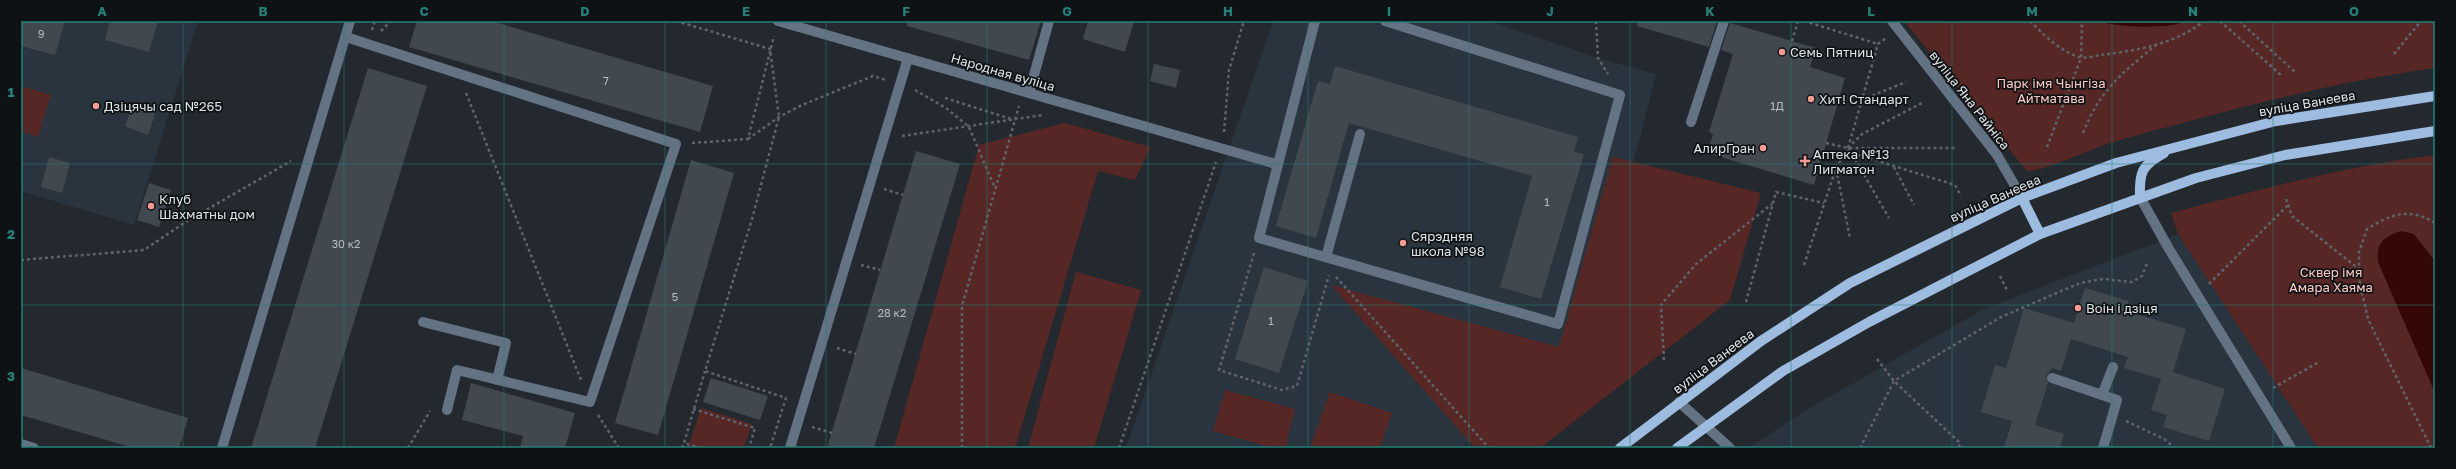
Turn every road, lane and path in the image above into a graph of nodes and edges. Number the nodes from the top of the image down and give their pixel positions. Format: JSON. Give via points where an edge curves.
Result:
{"nodes":[{"id":1,"x":350,"y":21,"type":"edge"},
{"id":2,"x":676,"y":21,"type":"edge"},
{"id":3,"x":778,"y":21,"type":"edge"},
{"id":4,"x":1050,"y":21,"type":"edge"},
{"id":5,"x":1244,"y":21,"type":"edge"},
{"id":6,"x":1315,"y":21,"type":"edge"},
{"id":7,"x":1385,"y":21,"type":"edge"},
{"id":8,"x":1596,"y":21,"type":"edge"},
{"id":9,"x":1724,"y":21,"type":"edge"},
{"id":10,"x":1798,"y":21,"type":"edge"},
{"id":11,"x":1804,"y":21,"type":"edge"},
{"id":12,"x":1816,"y":21,"type":"edge"},
{"id":13,"x":1892,"y":21,"type":"edge"},
{"id":14,"x":2030,"y":21,"type":"edge"},
{"id":15,"x":2078,"y":21,"type":"edge"},
{"id":16,"x":2204,"y":21,"type":"edge"},
{"id":17,"x":2220,"y":21,"type":"edge"},
{"id":18,"x":2239,"y":21,"type":"edge"},
{"id":19,"x":2422,"y":21,"type":"edge"},
{"id":20,"x":1819,"y":25,"type":"junction"},
{"id":21,"x":775,"y":31,"type":"dead end"},
{"id":22,"x":1888,"y":36,"type":"dead end"},
{"id":23,"x":346,"y":37,"type":"junction"},
{"id":24,"x":1792,"y":41,"type":"dead end"},
{"id":25,"x":1878,"y":44,"type":"junction"},
{"id":26,"x":2158,"y":44,"type":"junction"},
{"id":27,"x":770,"y":49,"type":"junction"},
{"id":28,"x":2394,"y":54,"type":"dead end"},
{"id":29,"x":908,"y":58,"type":"junction"},
{"id":30,"x":2081,"y":58,"type":"junction"},
{"id":31,"x":2295,"y":72,"type":"dead end"},
{"id":32,"x":459,"y":74,"type":"junction"},
{"id":33,"x":2281,"y":75,"type":"dead end"},
{"id":34,"x":873,"y":76,"type":"dead end"},
{"id":35,"x":1906,"y":82,"type":"dead end"},
{"id":36,"x":909,"y":86,"type":"dead end"},
{"id":37,"x":1026,"y":92,"type":"junction"},
{"id":38,"x":1620,"y":95,"type":"junction"},
{"id":39,"x":2435,"y":96,"type":"edge"},
{"id":40,"x":944,"y":98,"type":"dead end"},
{"id":41,"x":1861,"y":100,"type":"junction"},
{"id":42,"x":1922,"y":103,"type":"dead end"},
{"id":43,"x":779,"y":117,"type":"junction"},
{"id":44,"x":1015,"y":120,"type":"junction"},
{"id":45,"x":1691,"y":122,"type":"dead end"},
{"id":46,"x":969,"y":127,"type":"junction"},
{"id":47,"x":2435,"y":131,"type":"edge"},
{"id":48,"x":2083,"y":133,"type":"dead end"},
{"id":49,"x":1360,"y":134,"type":"dead end"},
{"id":50,"x":900,"y":136,"type":"dead end"},
{"id":51,"x":748,"y":139,"type":"junction"},
{"id":52,"x":1826,"y":143,"type":"dead end"},
{"id":53,"x":676,"y":144,"type":"junction"},
{"id":54,"x":2181,"y":145,"type":"junction"},
{"id":55,"x":2047,"y":147,"type":"dead end"},
{"id":56,"x":312,"y":148,"type":"junction"},
{"id":57,"x":1220,"y":148,"type":"junction"},
{"id":58,"x":1848,"y":148,"type":"junction"},
{"id":59,"x":1957,"y":148,"type":"dead end"},
{"id":60,"x":1852,"y":154,"type":"junction"},
{"id":61,"x":1276,"y":164,"type":"junction"},
{"id":62,"x":1894,"y":166,"type":"junction"},
{"id":63,"x":1836,"y":168,"type":"junction"},
{"id":64,"x":878,"y":186,"type":"dead end"},
{"id":65,"x":995,"y":188,"type":"junction"},
{"id":66,"x":903,"y":195,"type":"dead end"},
{"id":67,"x":1961,"y":196,"type":"dead end"},
{"id":68,"x":2140,"y":197,"type":"junction"},
{"id":69,"x":2022,"y":198,"type":"junction"},
{"id":70,"x":2286,"y":199,"type":"dead end"},
{"id":71,"x":1824,"y":203,"type":"junction"},
{"id":72,"x":1772,"y":204,"type":"junction"},
{"id":73,"x":1914,"y":205,"type":"dead end"},
{"id":74,"x":2288,"y":205,"type":"junction"},
{"id":75,"x":1889,"y":218,"type":"dead end"},
{"id":76,"x":2435,"y":223,"type":"edge"},
{"id":77,"x":2040,"y":234,"type":"junction"},
{"id":78,"x":1259,"y":238,"type":"junction"},
{"id":79,"x":1850,"y":238,"type":"dead end"},
{"id":80,"x":1326,"y":258,"type":"junction"},
{"id":81,"x":21,"y":260,"type":"edge"},
{"id":82,"x":854,"y":263,"type":"dead end"},
{"id":83,"x":2146,"y":263,"type":"dead end"},
{"id":84,"x":1804,"y":265,"type":"dead end"},
{"id":85,"x":2359,"y":269,"type":"junction"},
{"id":86,"x":880,"y":270,"type":"dead end"},
{"id":87,"x":2000,"y":276,"type":"dead end"},
{"id":88,"x":2207,"y":286,"type":"dead end"},
{"id":89,"x":2007,"y":290,"type":"dead end"},
{"id":90,"x":1746,"y":302,"type":"dead end"},
{"id":91,"x":423,"y":322,"type":"dead end"},
{"id":92,"x":836,"y":348,"type":"dead end"},
{"id":93,"x":856,"y":354,"type":"dead end"},
{"id":94,"x":1877,"y":359,"type":"dead end"},
{"id":95,"x":1664,"y":360,"type":"dead end"},
{"id":96,"x":2319,"y":362,"type":"dead end"},
{"id":97,"x":2113,"y":367,"type":"dead end"},
{"id":98,"x":705,"y":371,"type":"junction"},
{"id":99,"x":2052,"y":378,"type":"dead end"},
{"id":100,"x":497,"y":380,"type":"junction"},
{"id":101,"x":1894,"y":381,"type":"junction"},
{"id":102,"x":2273,"y":388,"type":"dead end"},
{"id":103,"x":2102,"y":395,"type":"junction"},
{"id":104,"x":590,"y":402,"type":"junction"},
{"id":105,"x":1679,"y":402,"type":"junction"},
{"id":106,"x":447,"y":410,"type":"joint"},
{"id":107,"x":693,"y":410,"type":"junction"},
{"id":108,"x":2135,"y":424,"type":"dead end"},
{"id":109,"x":806,"y":426,"type":"dead end"},
{"id":110,"x":1704,"y":426,"type":"junction"},
{"id":111,"x":832,"y":433,"type":"dead end"},
{"id":112,"x":684,"y":443,"type":"junction"},
{"id":113,"x":21,"y":444,"type":"edge"},
{"id":114,"x":34,"y":448,"type":"edge"},
{"id":115,"x":222,"y":448,"type":"edge"},
{"id":116,"x":408,"y":448,"type":"edge"},
{"id":117,"x":619,"y":448,"type":"edge"},
{"id":118,"x":682,"y":448,"type":"edge"},
{"id":119,"x":701,"y":448,"type":"edge"},
{"id":120,"x":749,"y":448,"type":"edge"},
{"id":121,"x":770,"y":448,"type":"edge"},
{"id":122,"x":790,"y":448,"type":"edge"},
{"id":123,"x":962,"y":448,"type":"edge"},
{"id":124,"x":1119,"y":448,"type":"edge"},
{"id":125,"x":1489,"y":448,"type":"edge"},
{"id":126,"x":1620,"y":448,"type":"edge"},
{"id":127,"x":1677,"y":448,"type":"edge"},
{"id":128,"x":1730,"y":448,"type":"edge"},
{"id":129,"x":1860,"y":448,"type":"edge"},
{"id":130,"x":1959,"y":448,"type":"edge"},
{"id":131,"x":2103,"y":448,"type":"edge"},
{"id":132,"x":2175,"y":448,"type":"edge"},
{"id":133,"x":2291,"y":448,"type":"edge"},
{"id":134,"x":2431,"y":448,"type":"edge"}],
"edges":[{"from":1,"to":23,"type":"street"},
{"from":2,"to":27,"type":"path"},
{"from":3,"to":29,"type":"street","name":"Народная вуліца"},
{"from":4,"to":37,"type":"street"},
{"from":5,"to":57,"type":"path","via":[[1228,70]]},
{"from":6,"to":61,"type":"street"},
{"from":7,"to":38,"type":"street"},
{"from":8,"to":38,"type":"path","via":[[1598,58]]},
{"from":9,"to":45,"type":"street"},
{"from":10,"to":24,"type":"path"},
{"from":11,"to":20,"type":"path"},
{"from":12,"to":20,"type":"path"},
{"from":13,"to":69,"type":"street","name":"вуліца Яна Райніса","via":[[1997,155]]},
{"from":14,"to":30,"type":"path","via":[[2064,51]]},
{"from":15,"to":30,"type":"path","via":[[2082,26]]},
{"from":16,"to":26,"type":"path","via":[[2196,28]]},
{"from":17,"to":33,"type":"path"},
{"from":18,"to":31,"type":"path"},
{"from":19,"to":28,"type":"path"},
{"from":20,"to":25,"type":"path"},
{"from":21,"to":27,"type":"path"},
{"from":22,"to":25,"type":"path"},
{"from":23,"to":32,"type":"street"},
{"from":23,"to":56,"type":"street"},
{"from":25,"to":41,"type":"path"},
{"from":26,"to":30,"type":"path","via":[[2126,52]]},
{"from":26,"to":48,"type":"path","via":[[2127,69],[2101,96]]},
{"from":27,"to":43,"type":"path"},
{"from":27,"to":51,"type":"path"},
{"from":29,"to":37,"type":"street","name":"Народная вуліца"},
{"from":29,"to":122,"type":"street"},
{"from":30,"to":55,"type":"path"},
{"from":32,"to":53,"type":"street"},
{"from":32,"to":104,"type":"path"},
{"from":34,"to":43,"type":"path"},
{"from":35,"to":41,"type":"path"},
{"from":36,"to":46,"type":"path","via":[[946,108]]},
{"from":37,"to":44,"type":"path"},
{"from":37,"to":57,"type":"street","name":"Народная вуліца"},
{"from":38,"to":80,"type":"street","via":[[1558,324]]},
{"from":39,"to":54,"type":"main road","name":"вуліца Ванеева","via":[[2276,120]]},
{"from":40,"to":44,"type":"path"},
{"from":41,"to":58,"type":"path"},
{"from":42,"to":58,"type":"path","via":[[1862,134]]},
{"from":43,"to":51,"type":"path"},
{"from":43,"to":98,"type":"path","via":[[752,220]]},
{"from":44,"to":46,"type":"path"},
{"from":44,"to":65,"type":"path"},
{"from":46,"to":50,"type":"path"},
{"from":46,"to":65,"type":"path"},
{"from":47,"to":68,"type":"main road","via":[[2284,155],[2196,178]]},
{"from":49,"to":80,"type":"street"},
{"from":51,"to":53,"type":"path"},
{"from":52,"to":58,"type":"path"},
{"from":53,"to":104,"type":"street"},
{"from":54,"to":68,"type":"main road","via":[[2147,164],[2141,171]]},
{"from":54,"to":69,"type":"main road","name":"вуліца Ванеева","via":[[2116,163]]},
{"from":56,"to":81,"type":"path","via":[[187,221],[144,250]]},
{"from":56,"to":115,"type":"street"},
{"from":57,"to":61,"type":"street","name":"Народная вуліца"},
{"from":57,"to":124,"type":"path"},
{"from":58,"to":59,"type":"path"},
{"from":58,"to":60,"type":"path"},
{"from":58,"to":63,"type":"path"},
{"from":60,"to":62,"type":"path"},
{"from":60,"to":75,"type":"path"},
{"from":61,"to":78,"type":"street"},
{"from":62,"to":67,"type":"path","via":[[1955,185]]},
{"from":62,"to":73,"type":"path"},
{"from":63,"to":71,"type":"path"},
{"from":63,"to":79,"type":"path"},
{"from":64,"to":66,"type":"path"},
{"from":65,"to":123,"type":"path","via":[[962,306]]},
{"from":68,"to":77,"type":"main road"},
{"from":68,"to":133,"type":"street"},
{"from":69,"to":77,"type":"main road"},
{"from":69,"to":105,"type":"main road","name":"вуліца Ванеева","via":[[1850,283],[1760,341]]},
{"from":70,"to":74,"type":"path"},
{"from":71,"to":72,"type":"path","via":[[1776,192]]},
{"from":71,"to":84,"type":"path"},
{"from":72,"to":90,"type":"path"},
{"from":72,"to":95,"type":"path","via":[[1696,264],[1661,305]]},
{"from":74,"to":85,"type":"path","via":[[2292,216]]},
{"from":74,"to":88,"type":"path"},
{"from":76,"to":85,"type":"path","via":[[2425,217],[2407,213],[2385,217],[2367,229],[2360,252]]},
{"from":77,"to":110,"type":"main road","via":[[1862,325],[1783,371]]},
{"from":78,"to":80,"type":"street"},
{"from":78,"to":125,"type":"path","via":[[1219,370],[1282,390],[1297,386],[1330,271]]},
{"from":82,"to":86,"type":"path"},
{"from":83,"to":101,"type":"path","via":[[2142,276],[2132,282],[2103,279],[2080,283],[2001,317]]},
{"from":85,"to":134,"type":"path","via":[[2368,319]]},
{"from":87,"to":89,"type":"path"},
{"from":91,"to":100,"type":"street","via":[[506,343]]},
{"from":92,"to":93,"type":"path"},
{"from":94,"to":101,"type":"path"},
{"from":96,"to":102,"type":"path"},
{"from":97,"to":103,"type":"street"},
{"from":98,"to":107,"type":"path"},
{"from":98,"to":121,"type":"path","via":[[786,398]]},
{"from":99,"to":103,"type":"street"},
{"from":100,"to":104,"type":"street"},
{"from":100,"to":106,"type":"street","via":[[457,370]]},
{"from":101,"to":129,"type":"path"},
{"from":101,"to":130,"type":"path","via":[[1960,442]]},
{"from":103,"to":131,"type":"street","via":[[2117,400]]},
{"from":104,"to":117,"type":"path"},
{"from":105,"to":110,"type":"street"},
{"from":105,"to":126,"type":"main road","name":"вуліца Ванеева"},
{"from":106,"to":116,"type":"path","via":[[433,407]]},
{"from":107,"to":112,"type":"path"},
{"from":107,"to":120,"type":"path","via":[[755,428]]},
{"from":108,"to":132,"type":"path","via":[[2164,439]]},
{"from":109,"to":111,"type":"path"},
{"from":110,"to":127,"type":"main road"},
{"from":110,"to":128,"type":"street"},
{"from":112,"to":118,"type":"path"},
{"from":112,"to":119,"type":"path"},
{"from":113,"to":114,"type":"street"}]}
